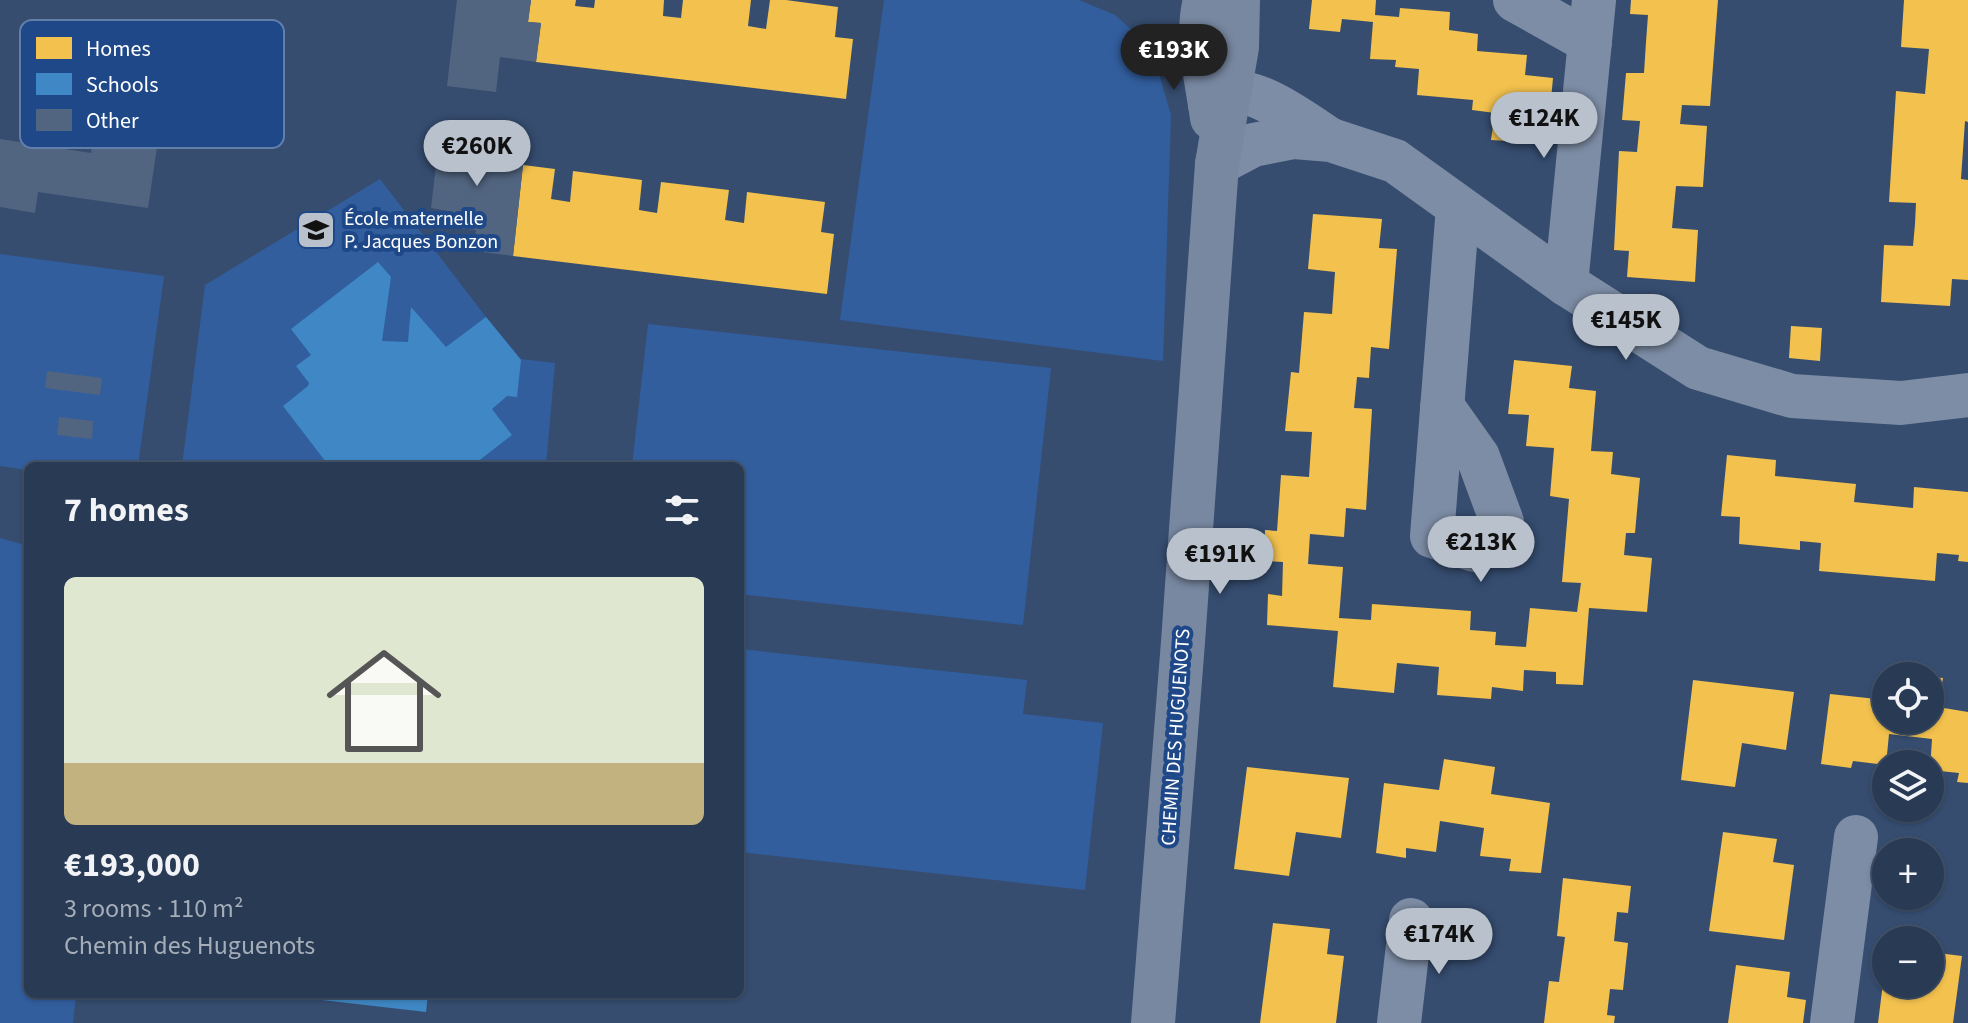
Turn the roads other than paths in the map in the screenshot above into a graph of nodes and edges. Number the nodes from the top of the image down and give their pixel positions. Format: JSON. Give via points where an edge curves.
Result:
{"nodes":[{"id":1,"x":1515,"y":0,"type":"edge"},
{"id":2,"x":1206,"y":4,"type":"edge"},
{"id":3,"x":1592,"y":21,"type":"edge"},
{"id":4,"x":1220,"y":98,"type":"junction"},
{"id":5,"x":1331,"y":140,"type":"junction"},
{"id":6,"x":1217,"y":164,"type":"junction"},
{"id":7,"x":1458,"y":207,"type":"junction"},
{"id":8,"x":1566,"y":284,"type":"junction"},
{"id":9,"x":1968,"y":395,"type":"edge"},
{"id":10,"x":1442,"y":406,"type":"dead end"},
{"id":11,"x":1856,"y":837,"type":"dead end"},
{"id":12,"x":1411,"y":920,"type":"dead end"},
{"id":13,"x":1153,"y":1023,"type":"edge"},
{"id":14,"x":1399,"y":1023,"type":"edge"},
{"id":15,"x":1832,"y":1023,"type":"edge"}],
"edges":[{"from":1,"to":3,"type":"street"},
{"from":2,"to":4,"type":"street","name":"CHEMIN DES HUGUENOTS","via":[[1237,47]]},
{"from":3,"to":8,"type":"street"},
{"from":4,"to":5,"type":"street","via":[[1254,94]]},
{"from":4,"to":6,"type":"street","name":"CHEMIN DES HUGUENOTS"},
{"from":5,"to":6,"type":"street","via":[[1280,139],[1253,145]]},
{"from":5,"to":7,"type":"street","via":[[1395,161]]},
{"from":6,"to":13,"type":"street","name":"CHEMIN DES HUGUENOTS"},
{"from":7,"to":8,"type":"street"},
{"from":7,"to":10,"type":"street"},
{"from":8,"to":9,"type":"street","via":[[1698,368],[1792,396],[1901,403]]},
{"from":11,"to":15,"type":"street"},
{"from":12,"to":14,"type":"street"}]}
